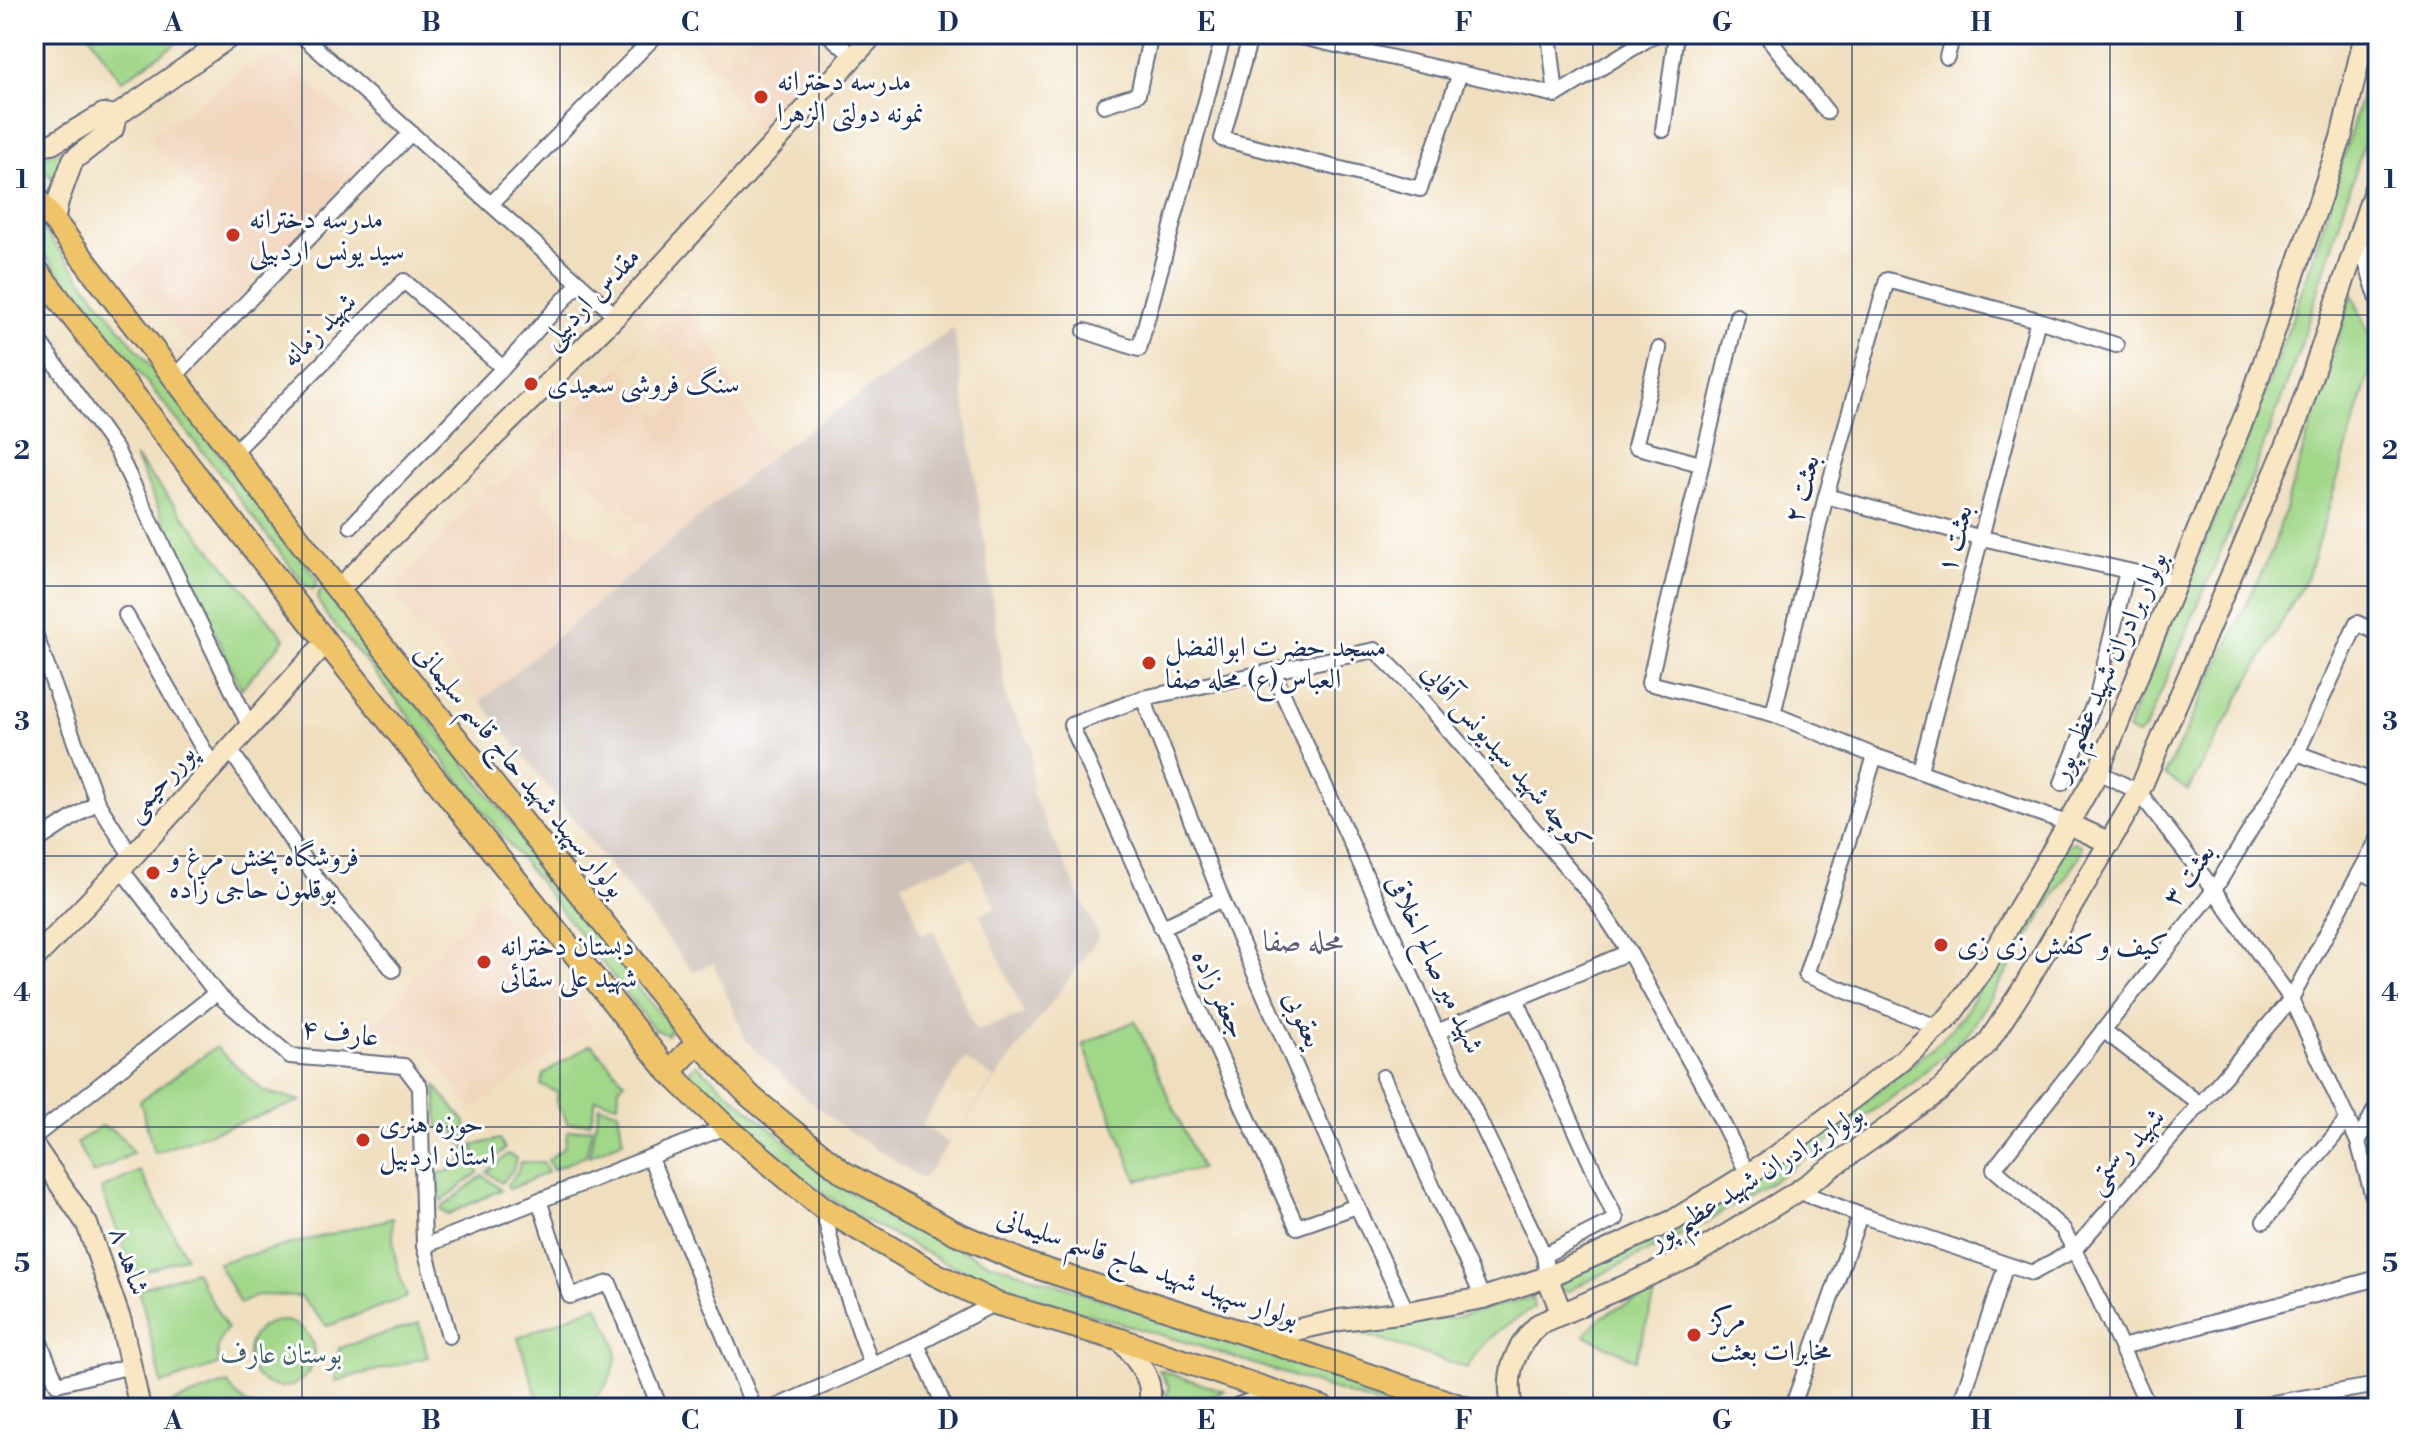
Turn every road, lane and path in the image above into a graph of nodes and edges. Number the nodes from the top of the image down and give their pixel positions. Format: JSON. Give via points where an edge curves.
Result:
{"nodes":[{"id":1,"x":234,"y":34,"type":"edge"},
{"id":2,"x":300,"y":34,"type":"edge"},
{"id":3,"x":657,"y":34,"type":"edge"},
{"id":4,"x":828,"y":34,"type":"edge"},
{"id":5,"x":874,"y":34,"type":"edge"},
{"id":6,"x":1151,"y":34,"type":"edge"},
{"id":7,"x":1224,"y":34,"type":"edge"},
{"id":8,"x":1251,"y":34,"type":"edge"},
{"id":9,"x":1288,"y":34,"type":"edge"},
{"id":10,"x":1549,"y":34,"type":"edge"},
{"id":11,"x":1656,"y":34,"type":"edge"},
{"id":12,"x":1676,"y":34,"type":"edge"},
{"id":13,"x":1765,"y":34,"type":"edge"},
{"id":14,"x":1953,"y":34,"type":"edge"},
{"id":15,"x":2365,"y":34,"type":"edge"},
{"id":16,"x":854,"y":57,"type":"junction"},
{"id":17,"x":1947,"y":57,"type":"dead end"},
{"id":18,"x":1460,"y":73,"type":"junction"},
{"id":19,"x":1556,"y":95,"type":"junction"},
{"id":20,"x":1104,"y":105,"type":"dead end"},
{"id":21,"x":1827,"y":112,"type":"dead end"},
{"id":22,"x":116,"y":116,"type":"junction"},
{"id":23,"x":1663,"y":130,"type":"dead end"},
{"id":24,"x":411,"y":133,"type":"junction"},
{"id":25,"x":34,"y":147,"type":"edge"},
{"id":26,"x":2378,"y":179,"type":"edge"},
{"id":27,"x":34,"y":195,"type":"edge"},
{"id":28,"x":491,"y":204,"type":"junction"},
{"id":29,"x":54,"y":221,"type":"junction"},
{"id":30,"x":2358,"y":237,"type":"junction"},
{"id":31,"x":34,"y":267,"type":"edge"},
{"id":32,"x":579,"y":283,"type":"junction"},
{"id":33,"x":2378,"y":300,"type":"edge"},
{"id":34,"x":616,"y":316,"type":"junction"},
{"id":35,"x":1737,"y":316,"type":"dead end"},
{"id":36,"x":2038,"y":320,"type":"junction"},
{"id":37,"x":1085,"y":331,"type":"dead end"},
{"id":38,"x":34,"y":334,"type":"edge"},
{"id":39,"x":2116,"y":345,"type":"dead end"},
{"id":40,"x":1659,"y":349,"type":"dead end"},
{"id":41,"x":503,"y":368,"type":"junction"},
{"id":42,"x":174,"y":377,"type":"junction"},
{"id":43,"x":233,"y":453,"type":"junction"},
{"id":44,"x":1700,"y":464,"type":"junction"},
{"id":45,"x":1826,"y":496,"type":"junction"},
{"id":46,"x":351,"y":526,"type":"dead end"},
{"id":47,"x":1982,"y":538,"type":"junction"},
{"id":48,"x":2127,"y":571,"type":"junction"},
{"id":49,"x":2177,"y":582,"type":"junction"},
{"id":50,"x":338,"y":590,"type":"junction"},
{"id":51,"x":126,"y":615,"type":"dead end"},
{"id":52,"x":34,"y":631,"type":"edge"},
{"id":53,"x":2378,"y":633,"type":"edge"},
{"id":54,"x":326,"y":642,"type":"junction"},
{"id":55,"x":1273,"y":672,"type":"junction"},
{"id":56,"x":1143,"y":698,"type":"junction"},
{"id":57,"x":1773,"y":714,"type":"junction"},
{"id":58,"x":249,"y":725,"type":"junction"},
{"id":59,"x":1071,"y":725,"type":"joint"},
{"id":60,"x":229,"y":748,"type":"junction"},
{"id":61,"x":2297,"y":753,"type":"junction"},
{"id":62,"x":1875,"y":756,"type":"junction"},
{"id":63,"x":213,"y":766,"type":"junction"},
{"id":64,"x":1920,"y":770,"type":"junction"},
{"id":65,"x":2098,"y":772,"type":"junction"},
{"id":66,"x":2062,"y":783,"type":"dead end"},
{"id":67,"x":2378,"y":783,"type":"edge"},
{"id":68,"x":2139,"y":792,"type":"junction"},
{"id":69,"x":97,"y":802,"type":"junction"},
{"id":70,"x":2067,"y":823,"type":"junction"},
{"id":71,"x":2378,"y":839,"type":"edge"},
{"id":72,"x":34,"y":843,"type":"edge"},
{"id":73,"x":2110,"y":843,"type":"junction"},
{"id":74,"x":127,"y":863,"type":"junction"},
{"id":75,"x":2362,"y":872,"type":"junction"},
{"id":76,"x":2378,"y":880,"type":"edge"},
{"id":77,"x":2214,"y":890,"type":"junction"},
{"id":78,"x":1222,"y":899,"type":"junction"},
{"id":79,"x":1161,"y":928,"type":"junction"},
{"id":80,"x":1629,"y":952,"type":"junction"},
{"id":81,"x":34,"y":959,"type":"edge"},
{"id":82,"x":393,"y":970,"type":"dead end"},
{"id":83,"x":216,"y":993,"type":"junction"},
{"id":84,"x":2291,"y":999,"type":"junction"},
{"id":85,"x":1517,"y":1001,"type":"junction"},
{"id":86,"x":1937,"y":1027,"type":"junction"},
{"id":87,"x":2103,"y":1030,"type":"junction"},
{"id":88,"x":1437,"y":1032,"type":"junction"},
{"id":89,"x":698,"y":1042,"type":"junction"},
{"id":90,"x":669,"y":1072,"type":"junction"},
{"id":91,"x":1383,"y":1077,"type":"dead end"},
{"id":92,"x":2378,"y":1104,"type":"edge"},
{"id":93,"x":2201,"y":1105,"type":"junction"},
{"id":94,"x":2348,"y":1119,"type":"junction"},
{"id":95,"x":726,"y":1127,"type":"junction"},
{"id":96,"x":34,"y":1137,"type":"edge"},
{"id":97,"x":2358,"y":1142,"type":"junction"},
{"id":98,"x":34,"y":1146,"type":"edge"},
{"id":99,"x":650,"y":1157,"type":"junction"},
{"id":100,"x":1748,"y":1174,"type":"junction"},
{"id":101,"x":1798,"y":1191,"type":"junction"},
{"id":102,"x":539,"y":1200,"type":"junction"},
{"id":103,"x":1357,"y":1206,"type":"junction"},
{"id":104,"x":823,"y":1208,"type":"junction"},
{"id":105,"x":2377,"y":1208,"type":"edge"},
{"id":106,"x":1860,"y":1215,"type":"junction"},
{"id":107,"x":2264,"y":1221,"type":"dead end"},
{"id":108,"x":424,"y":1246,"type":"junction"},
{"id":109,"x":2074,"y":1250,"type":"junction"},
{"id":110,"x":1544,"y":1255,"type":"junction"},
{"id":111,"x":2006,"y":1265,"type":"junction"},
{"id":112,"x":1547,"y":1277,"type":"junction"},
{"id":113,"x":2378,"y":1278,"type":"edge"},
{"id":114,"x":1483,"y":1298,"type":"junction"},
{"id":115,"x":995,"y":1303,"type":"junction"},
{"id":116,"x":1407,"y":1312,"type":"junction"},
{"id":117,"x":1562,"y":1314,"type":"junction"},
{"id":118,"x":34,"y":1328,"type":"edge"},
{"id":119,"x":449,"y":1336,"type":"dead end"},
{"id":120,"x":1259,"y":1338,"type":"junction"},
{"id":121,"x":1121,"y":1340,"type":"junction"},
{"id":122,"x":917,"y":1344,"type":"junction"},
{"id":123,"x":2122,"y":1347,"type":"junction"},
{"id":124,"x":871,"y":1364,"type":"junction"},
{"id":125,"x":131,"y":1366,"type":"junction"},
{"id":126,"x":2378,"y":1385,"type":"edge"},
{"id":127,"x":1279,"y":1393,"type":"junction"},
{"id":128,"x":794,"y":1404,"type":"edge"},
{"id":129,"x":2289,"y":1404,"type":"edge"},
{"id":130,"x":1311,"y":1406,"type":"edge"},
{"id":131,"x":140,"y":1408,"type":"edge"},
{"id":132,"x":660,"y":1408,"type":"edge"},
{"id":133,"x":754,"y":1408,"type":"edge"},
{"id":134,"x":774,"y":1408,"type":"edge"},
{"id":135,"x":945,"y":1408,"type":"edge"},
{"id":136,"x":1148,"y":1408,"type":"edge"},
{"id":137,"x":1239,"y":1408,"type":"edge"},
{"id":138,"x":1465,"y":1408,"type":"edge"},
{"id":139,"x":1512,"y":1408,"type":"edge"},
{"id":140,"x":1792,"y":1408,"type":"edge"},
{"id":141,"x":1959,"y":1408,"type":"edge"},
{"id":142,"x":2149,"y":1408,"type":"edge"},
{"id":143,"x":2243,"y":1408,"type":"edge"}],
"edges":[{"from":1,"to":22,"type":"main road"},
{"from":2,"to":24,"type":"street"},
{"from":3,"to":28,"type":"street"},
{"from":4,"to":16,"type":"street"},
{"from":5,"to":16,"type":"main road","name":"مقدس اردبیلی"},
{"from":6,"to":20,"type":"street","via":[[1138,94]]},
{"from":7,"to":37,"type":"street","via":[[1139,349]]},
{"from":8,"to":18,"type":"street","via":[[1222,139],[1420,189]]},
{"from":9,"to":18,"type":"street"},
{"from":10,"to":19,"type":"street"},
{"from":11,"to":19,"type":"street"},
{"from":12,"to":23,"type":"street"},
{"from":13,"to":21,"type":"street"},
{"from":14,"to":17,"type":"street"},
{"from":15,"to":49,"type":"main road","name":"بولوار برادران شهید عظیم‌ پور","via":[[2341,138],[2293,281]]},
{"from":16,"to":34,"type":"main road","name":"مقدس اردبیلی"},
{"from":18,"to":19,"type":"street"},
{"from":22,"to":25,"type":"main road","via":[[103,114],[52,144]]},
{"from":22,"to":29,"type":"main road","via":[[113,129],[73,160]]},
{"from":24,"to":28,"type":"street"},
{"from":24,"to":42,"type":"street"},
{"from":26,"to":30,"type":"main road","name":"بولوار برادران شهید عظیم‌ پور"},
{"from":27,"to":29,"type":"main road","name":"بولوار سپهبد شهید حاج قاسم سلیمانی"},
{"from":28,"to":32,"type":"street"},
{"from":29,"to":42,"type":"main road","name":"بولوار سپهبد شهید حاج قاسم سلیمانی"},
{"from":30,"to":33,"type":"street"},
{"from":30,"to":68,"type":"main road","name":"بولوار برادران شهید عظیم‌ پور","via":[[2296,423]]},
{"from":31,"to":54,"type":"main road"},
{"from":32,"to":34,"type":"street"},
{"from":32,"to":41,"type":"street"},
{"from":34,"to":50,"type":"main road","name":"مقدس اردبیلی"},
{"from":35,"to":44,"type":"street"},
{"from":36,"to":39,"type":"street"},
{"from":36,"to":45,"type":"street","name":"بعثت ۲","via":[[1887,280]]},
{"from":36,"to":47,"type":"street","name":"بعثت ۱"},
{"from":38,"to":58,"type":"street","via":[[117,451]]},
{"from":40,"to":44,"type":"street","via":[[1635,446]]},
{"from":41,"to":43,"type":"street","name":"شهید زمانه","via":[[404,281]]},
{"from":41,"to":46,"type":"street"},
{"from":42,"to":43,"type":"main road","name":"بولوار سپهبد شهید حاج قاسم سلیمانی"},
{"from":43,"to":50,"type":"main road","name":"بولوار سپهبد شهید حاج قاسم سلیمانی"},
{"from":44,"to":57,"type":"street","via":[[1649,683]]},
{"from":45,"to":47,"type":"street"},
{"from":45,"to":57,"type":"street","name":"بعثت ۲"},
{"from":47,"to":48,"type":"street"},
{"from":47,"to":64,"type":"street","name":"بعثت ۱"},
{"from":48,"to":49,"type":"street"},
{"from":48,"to":66,"type":"street","via":[[2097,696]]},
{"from":49,"to":65,"type":"main road","name":"بولوار برادران شهید عظیم‌ پور"},
{"from":50,"to":89,"type":"main road","name":"بولوار سپهبد شهید حاج قاسم سلیمانی"},
{"from":51,"to":63,"type":"street"},
{"from":52,"to":69,"type":"street","name":"عارف ۴"},
{"from":53,"to":61,"type":"street","name":"بعثت ۳","via":[[2357,623]]},
{"from":54,"to":58,"type":"main road","name":"پوررحیمی"},
{"from":54,"to":90,"type":"main road"},
{"from":55,"to":56,"type":"street","name":"کوچه شهید سیدیونس آقایی"},
{"from":55,"to":80,"type":"street","name":"کوچه شهید سیدیونس آقایی","via":[[1375,650],[1595,900]]},
{"from":55,"to":88,"type":"street","name":"شهید میر صالح اخلاقی"},
{"from":56,"to":59,"type":"street","name":"کوچه شهید سیدیونس آقایی"},
{"from":56,"to":78,"type":"street","name":"یعقوبی"},
{"from":57,"to":62,"type":"street"},
{"from":58,"to":60,"type":"main road","name":"پوررحیمی"},
{"from":59,"to":79,"type":"street","name":"جعفر زاده"},
{"from":60,"to":63,"type":"main road","name":"پوررحیمی"},
{"from":60,"to":82,"type":"street","via":[[317,879]]},
{"from":61,"to":67,"type":"street"},
{"from":61,"to":77,"type":"street","name":"بعثت ۳"},
{"from":62,"to":64,"type":"street"},
{"from":62,"to":86,"type":"street","via":[[1806,975]]},
{"from":63,"to":74,"type":"main road","name":"پوررحیمی"},
{"from":64,"to":70,"type":"street"},
{"from":65,"to":68,"type":"street"},
{"from":65,"to":70,"type":"main road","name":"بولوار برادران شهید عظیم‌ پور"},
{"from":68,"to":73,"type":"main road","name":"بولوار برادران شهید عظیم‌ پور"},
{"from":68,"to":77,"type":"street"},
{"from":69,"to":72,"type":"street"},
{"from":69,"to":74,"type":"street","name":"عارف ۴"},
{"from":70,"to":73,"type":"main road"},
{"from":70,"to":86,"type":"main road","name":"بولوار برادران شهید عظیم‌ پور","via":[[1986,965]]},
{"from":71,"to":75,"type":"street","name":"شهید رستمی"},
{"from":73,"to":101,"type":"main road","name":"بولوار برادران شهید عظیم‌ پور","via":[[1987,1044],[1938,1092]]},
{"from":74,"to":81,"type":"main road","name":"پوررحیمی"},
{"from":74,"to":83,"type":"street","name":"عارف ۴"},
{"from":75,"to":76,"type":"street"},
{"from":75,"to":84,"type":"street","name":"شهید رستمی"},
{"from":77,"to":84,"type":"street"},
{"from":77,"to":87,"type":"street","name":"بعثت ۳"},
{"from":78,"to":79,"type":"street"},
{"from":78,"to":103,"type":"street","name":"یعقوبی"},
{"from":79,"to":103,"type":"street","name":"جعفر زاده","via":[[1297,1227]]},
{"from":80,"to":85,"type":"street"},
{"from":80,"to":100,"type":"street","name":"کوچه شهید سیدیونس آقایی"},
{"from":83,"to":96,"type":"street"},
{"from":83,"to":108,"type":"street","name":"عارف ۴","via":[[290,1056],[404,1066],[420,1087]]},
{"from":84,"to":93,"type":"street","name":"شهید رستمی"},
{"from":84,"to":94,"type":"street"},
{"from":85,"to":88,"type":"street"},
{"from":85,"to":110,"type":"street","via":[[1616,1219]]},
{"from":86,"to":100,"type":"main road","name":"بولوار برادران شهید عظیم‌ پور","via":[[1902,1061]]},
{"from":87,"to":93,"type":"street"},
{"from":87,"to":109,"type":"street","name":"بعثت ۳","via":[[1994,1169],[2063,1229]]},
{"from":88,"to":110,"type":"street","name":"شهید میر صالح اخلاقی"},
{"from":89,"to":90,"type":"main road"},
{"from":89,"to":120,"type":"main road","name":"بولوار سپهبد شهید حاج قاسم سلیمانی","via":[[751,1097],[844,1173],[956,1233],[1030,1265]]},
{"from":90,"to":95,"type":"main road"},
{"from":91,"to":114,"type":"street"},
{"from":92,"to":97,"type":"street"},
{"from":93,"to":109,"type":"street","name":"شهید رستمی"},
{"from":94,"to":97,"type":"street"},
{"from":94,"to":107,"type":"street"},
{"from":95,"to":99,"type":"street"},
{"from":95,"to":104,"type":"main road"},
{"from":97,"to":105,"type":"street"},
{"from":98,"to":125,"type":"main road","name":"شاهد ۸","via":[[87,1224]]},
{"from":99,"to":102,"type":"street"},
{"from":99,"to":133,"type":"street"},
{"from":100,"to":112,"type":"main road","name":"بولوار برادران شهید عظیم‌ پور","via":[[1674,1220]]},
{"from":101,"to":106,"type":"street","name":"شهید رستمی"},
{"from":101,"to":117,"type":"main road","name":"بولوار برادران شهید عظیم‌ پور","via":[[1692,1256]]},
{"from":102,"to":108,"type":"street"},
{"from":102,"to":132,"type":"street","via":[[570,1296],[609,1283]]},
{"from":103,"to":116,"type":"street","name":"یعقوبی"},
{"from":104,"to":115,"type":"main road"},
{"from":104,"to":124,"type":"street"},
{"from":106,"to":111,"type":"street","name":"شهید رستمی"},
{"from":106,"to":140,"type":"street"},
{"from":108,"to":119,"type":"street","name":"عارف ۴"},
{"from":109,"to":111,"type":"street","name":"شهید رستمی","via":[[2032,1273]]},
{"from":109,"to":123,"type":"street"},
{"from":110,"to":112,"type":"street","name":"شهید میر صالح اخلاقی"},
{"from":111,"to":141,"type":"street"},
{"from":112,"to":114,"type":"main road","name":"بولوار برادران شهید عظیم‌ پور"},
{"from":112,"to":117,"type":"main road"},
{"from":113,"to":123,"type":"street"},
{"from":114,"to":116,"type":"main road","name":"بولوار برادران شهید عظیم‌ پور"},
{"from":115,"to":121,"type":"main road"},
{"from":115,"to":122,"type":"street"},
{"from":116,"to":120,"type":"main road","name":"بولوار برادران شهید عظیم‌ پور"},
{"from":117,"to":139,"type":"main road","name":"بولوار برادران شهید عظیم‌ پور","via":[[1539,1324],[1513,1358]]},
{"from":118,"to":125,"type":"street","via":[[57,1384]]},
{"from":120,"to":138,"type":"main road","name":"بولوار سپهبد شهید حاج قاسم سلیمانی"},
{"from":121,"to":127,"type":"main road"},
{"from":121,"to":136,"type":"main road","via":[[1149,1378]]},
{"from":122,"to":124,"type":"street"},
{"from":122,"to":135,"type":"street"},
{"from":123,"to":142,"type":"street"},
{"from":124,"to":128,"type":"street"},
{"from":125,"to":131,"type":"main road","name":"شاهد ۸"},
{"from":126,"to":129,"type":"street"},
{"from":127,"to":130,"type":"main road"},
{"from":127,"to":137,"type":"main road"},
{"from":128,"to":134,"type":"street"},
{"from":129,"to":143,"type":"street"}]}
